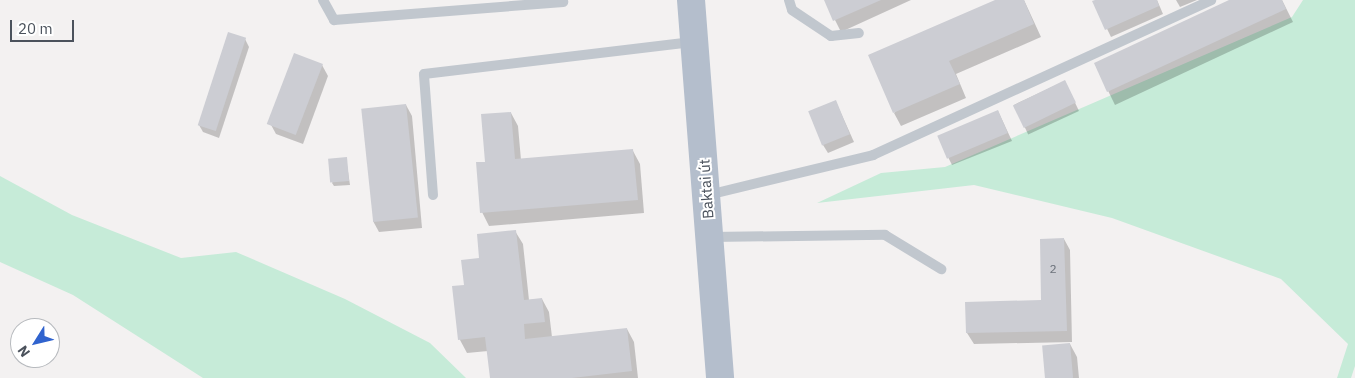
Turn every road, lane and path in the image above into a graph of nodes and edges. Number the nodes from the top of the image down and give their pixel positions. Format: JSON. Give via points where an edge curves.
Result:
{"nodes":[{"id":1,"x":324,"y":0,"type":"edge"},
{"id":2,"x":691,"y":0,"type":"edge"},
{"id":3,"x":789,"y":0,"type":"edge"},
{"id":4,"x":1211,"y":0,"type":"edge"},
{"id":5,"x":563,"y":2,"type":"dead end"},
{"id":6,"x":859,"y":33,"type":"dead end"},
{"id":7,"x":695,"y":42,"type":"junction"},
{"id":8,"x":433,"y":195,"type":"dead end"},
{"id":9,"x":707,"y":196,"type":"junction"},
{"id":10,"x":710,"y":237,"type":"junction"},
{"id":11,"x":941,"y":269,"type":"dead end"},
{"id":12,"x":720,"y":378,"type":"edge"}],
"edges":[{"from":1,"to":5,"type":"lane","via":[[334,20]]},
{"from":2,"to":7,"type":"main road","name":"Baktai út"},
{"from":3,"to":6,"type":"lane","via":[[792,10],[831,36]]},
{"from":4,"to":9,"type":"lane","via":[[872,155]]},
{"from":7,"to":8,"type":"lane","via":[[424,74]]},
{"from":7,"to":9,"type":"main road","name":"Baktai út"},
{"from":9,"to":10,"type":"main road","name":"Baktai út"},
{"from":10,"to":11,"type":"lane","via":[[885,235]]},
{"from":10,"to":12,"type":"main road","name":"Baktai út"}]}
